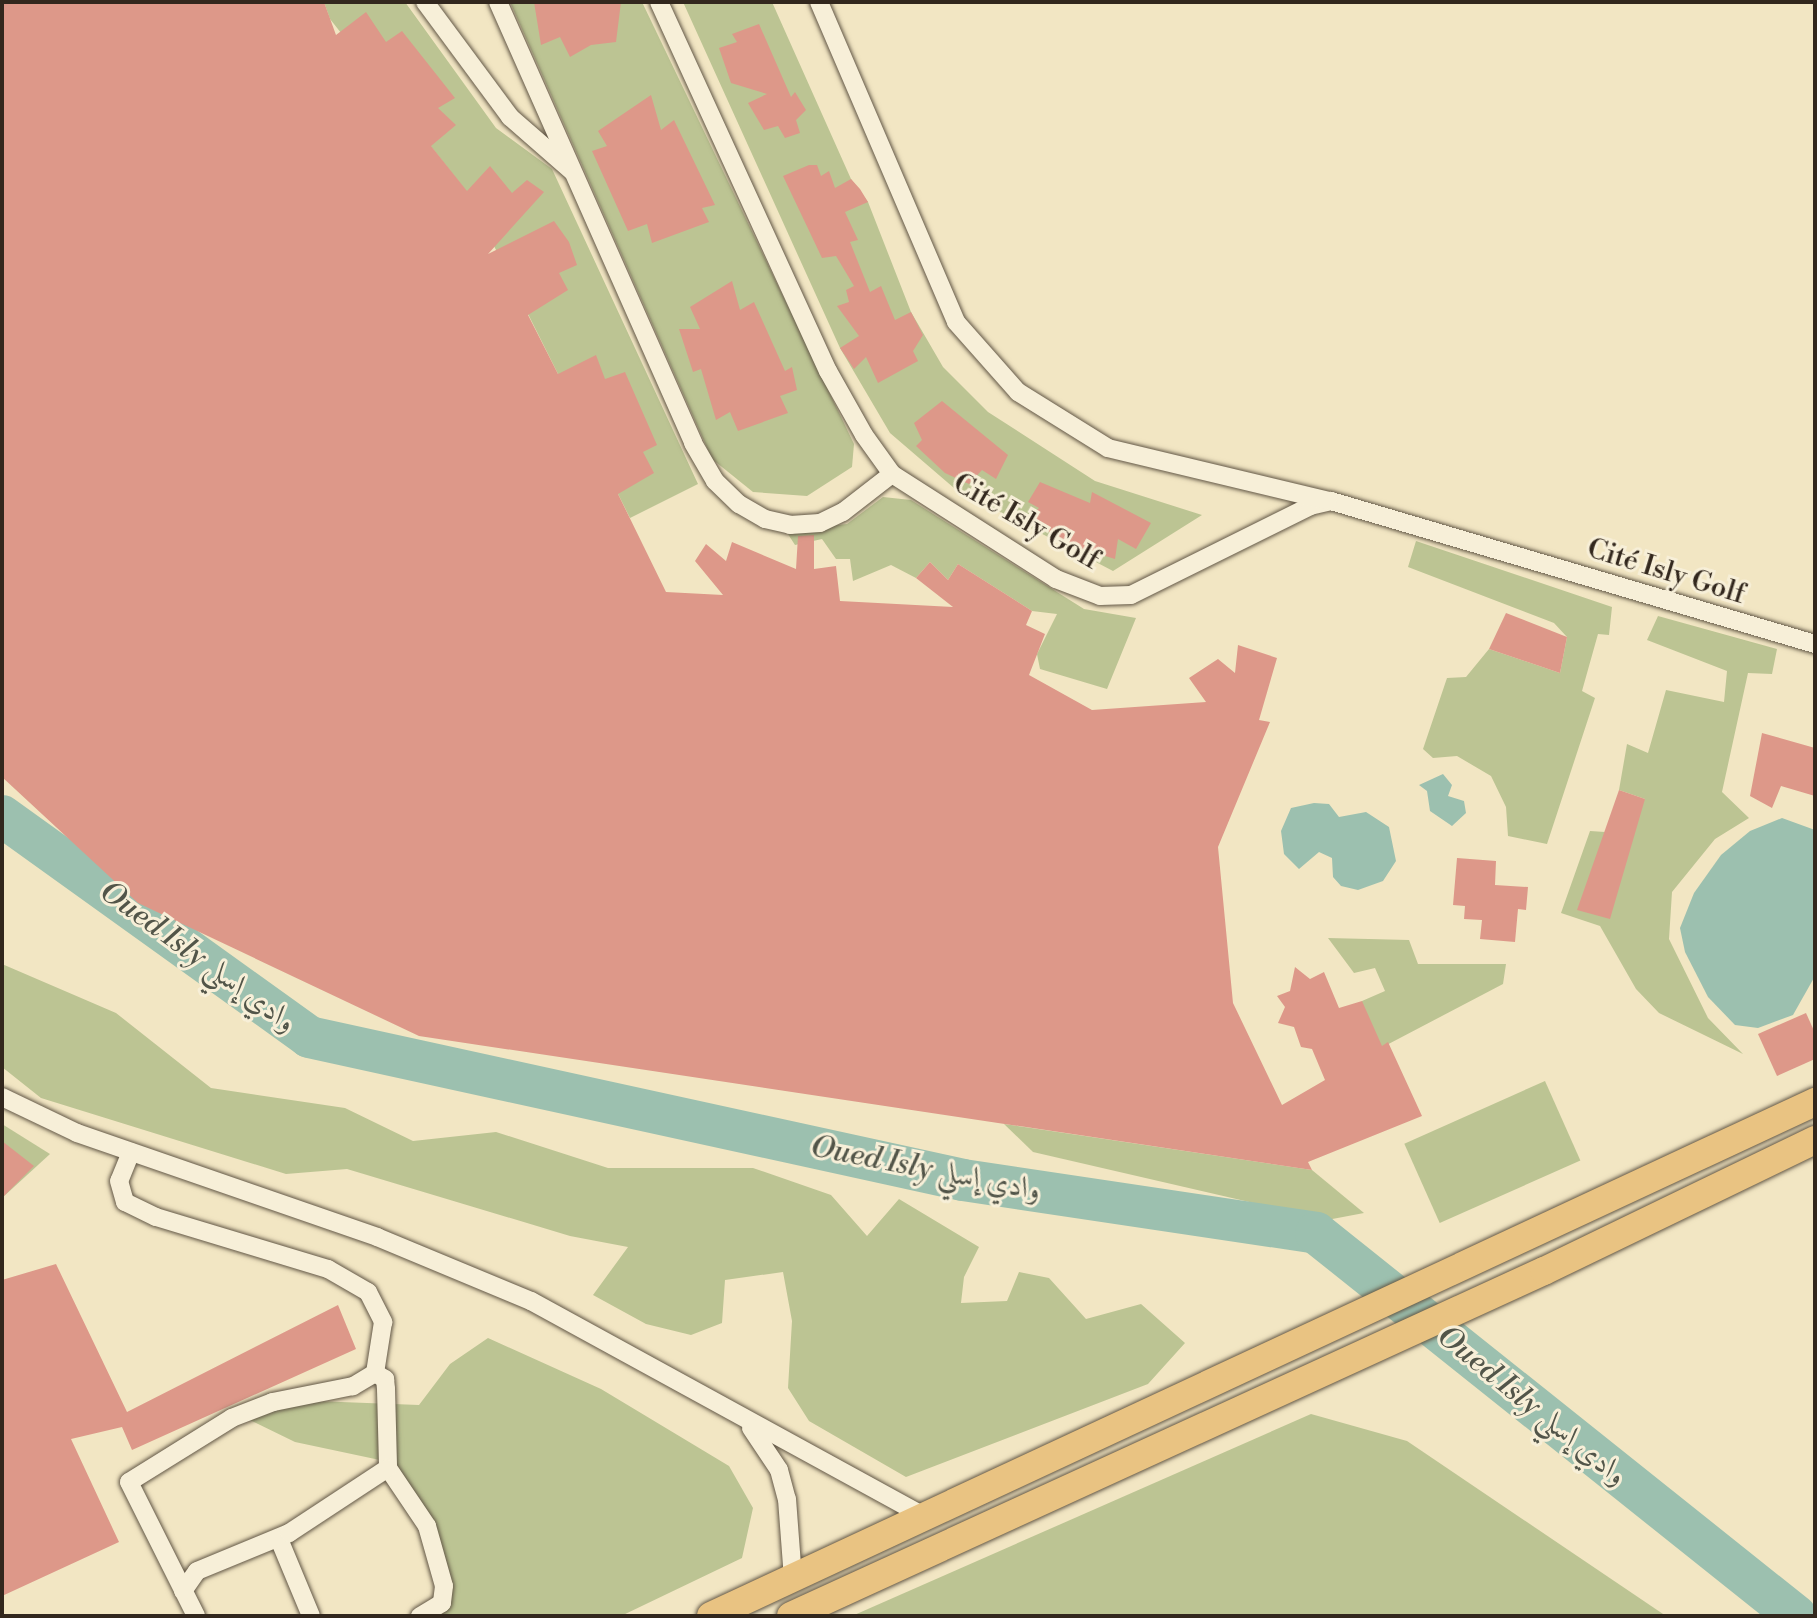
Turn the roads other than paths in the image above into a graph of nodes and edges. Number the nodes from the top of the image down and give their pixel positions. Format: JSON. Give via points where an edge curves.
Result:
{"nodes":[{"id":1,"x":425,"y":2,"type":"edge"},
{"id":2,"x":498,"y":2,"type":"edge"},
{"id":3,"x":659,"y":2,"type":"edge"},
{"id":4,"x":819,"y":2,"type":"edge"},
{"id":5,"x":577,"y":175,"type":"junction"},
{"id":6,"x":892,"y":474,"type":"junction"},
{"id":7,"x":1331,"y":501,"type":"junction"},
{"id":8,"x":1815,"y":644,"type":"edge"},
{"id":9,"x":2,"y":1097,"type":"edge"},
{"id":10,"x":1815,"y":1102,"type":"edge"},
{"id":11,"x":1815,"y":1140,"type":"edge"},
{"id":12,"x":131,"y":1152,"type":"junction"},
{"id":13,"x":375,"y":1373,"type":"junction"},
{"id":14,"x":741,"y":1417,"type":"junction"},
{"id":15,"x":388,"y":1468,"type":"junction"},
{"id":16,"x":926,"y":1517,"type":"junction"},
{"id":17,"x":279,"y":1539,"type":"junction"},
{"id":18,"x":793,"y":1578,"type":"junction"},
{"id":19,"x":183,"y":1591,"type":"junction"},
{"id":20,"x":196,"y":1616,"type":"edge"},
{"id":21,"x":311,"y":1616,"type":"edge"},
{"id":22,"x":420,"y":1616,"type":"edge"},
{"id":23,"x":711,"y":1616,"type":"edge"},
{"id":24,"x":791,"y":1616,"type":"edge"}],
"edges":[{"from":1,"to":5,"type":"street","via":[[510,117]]},
{"from":2,"to":5,"type":"street"},
{"from":3,"to":6,"type":"street","name":"Cité Isly Golf","via":[[828,371]]},
{"from":4,"to":7,"type":"street","via":[[956,322],[1018,392],[1108,448]]},
{"from":5,"to":6,"type":"street","via":[[693,443],[715,481],[739,504],[765,519],[820,523],[863,499]]},
{"from":6,"to":7,"type":"street","name":"Cité Isly Golf","via":[[1056,579],[1100,596],[1131,595],[1310,506]]},
{"from":7,"to":8,"type":"street","name":"Cité Isly Golf"},
{"from":9,"to":12,"type":"street"},
{"from":10,"to":16,"type":"main road"},
{"from":11,"to":24,"type":"main road","via":[[1511,1287]]},
{"from":12,"to":13,"type":"street","via":[[120,1193],[136,1209],[328,1269],[368,1292],[383,1322]]},
{"from":12,"to":14,"type":"street","via":[[377,1237],[531,1301]]},
{"from":13,"to":15,"type":"street","via":[[385,1379]]},
{"from":13,"to":19,"type":"street","via":[[353,1386],[273,1402],[232,1418],[133,1477],[129,1482],[135,1504]]},
{"from":14,"to":16,"type":"street"},
{"from":14,"to":18,"type":"street","via":[[779,1470],[790,1523]]},
{"from":15,"to":17,"type":"street"},
{"from":15,"to":22,"type":"street","via":[[427,1526],[444,1586],[442,1603]]},
{"from":16,"to":18,"type":"main road"},
{"from":17,"to":19,"type":"street","via":[[197,1571]]},
{"from":17,"to":21,"type":"street"},
{"from":18,"to":23,"type":"main road"},
{"from":19,"to":20,"type":"street"}]}
